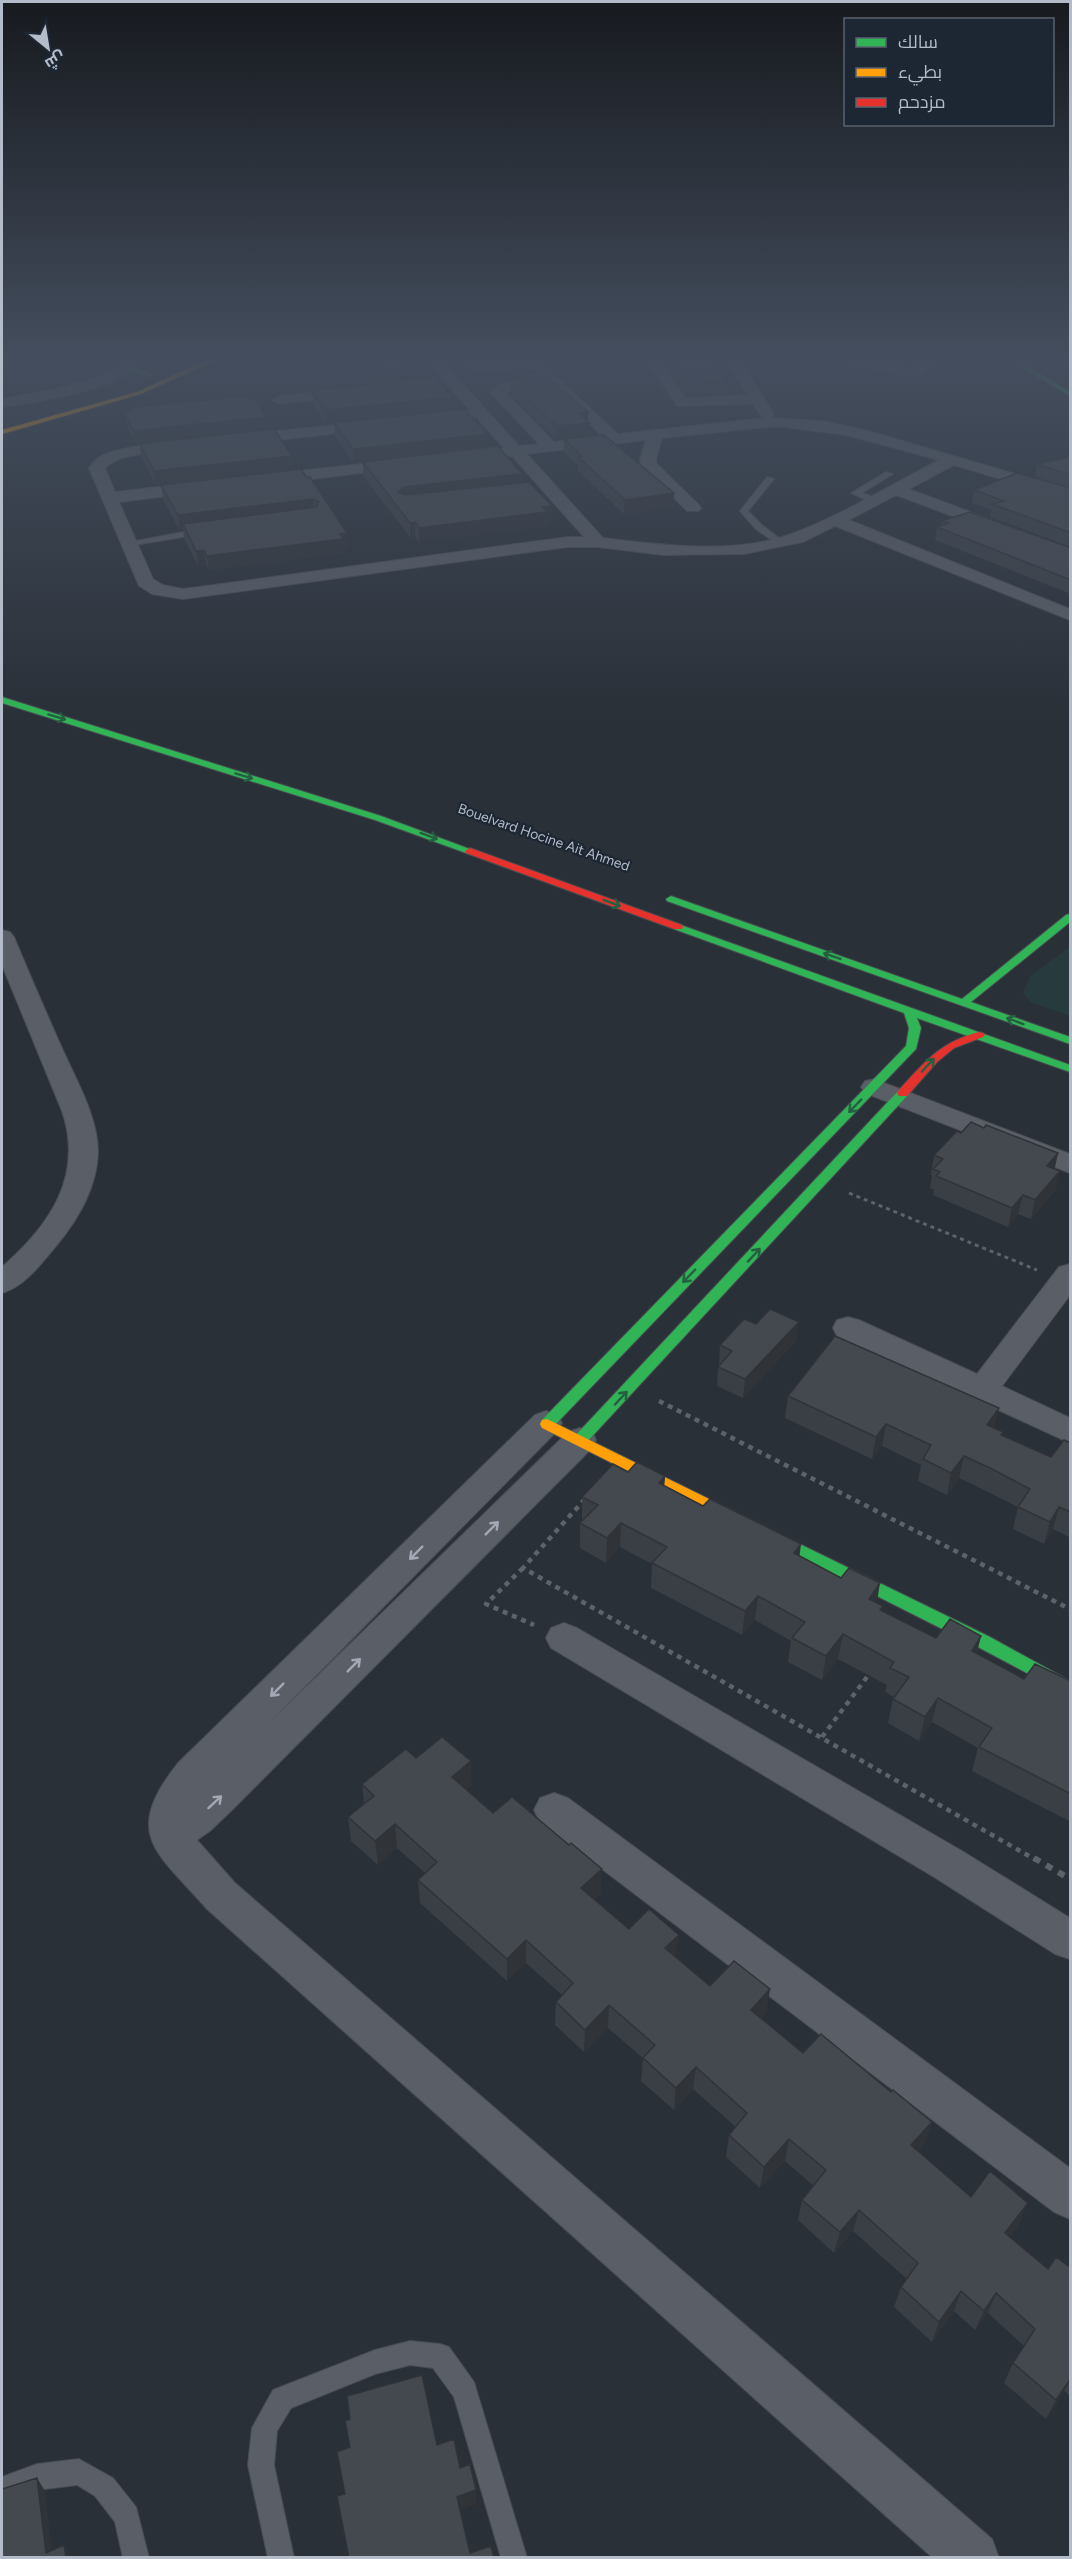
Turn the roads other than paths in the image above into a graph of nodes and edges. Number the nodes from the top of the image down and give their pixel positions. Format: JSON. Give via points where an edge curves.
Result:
{"nodes":[{"id":1,"x":101,"y":477,"type":"edge"},
{"id":2,"x":289,"y":477,"type":"edge"},
{"id":3,"x":535,"y":477,"type":"edge"},
{"id":4,"x":662,"y":477,"type":"edge"},
{"id":5,"x":902,"y":477,"type":"edge"},
{"id":6,"x":1010,"y":477,"type":"edge"},
{"id":7,"x":770,"y":479,"type":"dead end"},
{"id":8,"x":976,"y":479,"type":"dead end"},
{"id":9,"x":892,"y":481,"type":"junction"},
{"id":10,"x":249,"y":482,"type":"edge"},
{"id":11,"x":214,"y":486,"type":"edge"},
{"id":12,"x":940,"y":492,"type":"dead end"},
{"id":13,"x":1071,"y":495,"type":"edge"},
{"id":14,"x":109,"y":498,"type":"junction"},
{"id":15,"x":693,"y":508,"type":"dead end"},
{"id":16,"x":1060,"y":509,"type":"edge"},
{"id":17,"x":835,"y":520,"type":"junction"},
{"id":18,"x":219,"y":529,"type":"edge"},
{"id":19,"x":1071,"y":541,"type":"edge"},
{"id":20,"x":598,"y":542,"type":"junction"},
{"id":21,"x":129,"y":543,"type":"junction"},
{"id":22,"x":780,"y":543,"type":"junction"},
{"id":23,"x":1071,"y":555,"type":"edge"},
{"id":24,"x":1071,"y":615,"type":"edge"},
{"id":25,"x":2,"y":700,"type":"edge"},
{"id":26,"x":658,"y":895,"type":"dead end"},
{"id":27,"x":1071,"y":917,"type":"edge"},
{"id":28,"x":2,"y":937,"type":"edge"},
{"id":29,"x":963,"y":1003,"type":"junction"},
{"id":30,"x":909,"y":1010,"type":"junction"},
{"id":31,"x":979,"y":1035,"type":"junction"},
{"id":32,"x":1071,"y":1041,"type":"edge"},
{"id":33,"x":1071,"y":1069,"type":"edge"},
{"id":34,"x":874,"y":1087,"type":"junction"},
{"id":35,"x":899,"y":1097,"type":"junction"},
{"id":36,"x":1071,"y":1164,"type":"edge"},
{"id":37,"x":1068,"y":1278,"type":"edge"},
{"id":38,"x":2,"y":1284,"type":"edge"},
{"id":39,"x":848,"y":1328,"type":"dead end"},
{"id":40,"x":982,"y":1390,"type":"junction"},
{"id":41,"x":546,"y":1423,"type":"junction"},
{"id":42,"x":1071,"y":1431,"type":"edge"},
{"id":43,"x":580,"y":1440,"type":"junction"},
{"id":44,"x":564,"y":1638,"type":"road end"},
{"id":45,"x":1071,"y":1689,"type":"edge"},
{"id":46,"x":554,"y":1810,"type":"dead end"},
{"id":47,"x":169,"y":1837,"type":"junction"},
{"id":48,"x":1071,"y":1940,"type":"edge"},
{"id":49,"x":1071,"y":2196,"type":"edge"},
{"id":50,"x":2,"y":2490,"type":"edge"},
{"id":51,"x":136,"y":2558,"type":"edge"},
{"id":52,"x":281,"y":2558,"type":"edge"},
{"id":53,"x":514,"y":2558,"type":"edge"},
{"id":54,"x":973,"y":2558,"type":"edge"}],
"edges":[{"from":1,"to":14,"type":"street"},
{"from":2,"to":10,"type":"street"},
{"from":3,"to":20,"type":"street"},
{"from":4,"to":15,"type":"street"},
{"from":5,"to":9,"type":"street"},
{"from":6,"to":13,"type":"street"},
{"from":7,"to":22,"type":"lane","via":[[744,511]]},
{"from":8,"to":16,"type":"street"},
{"from":9,"to":17,"type":"street","via":[[873,500]]},
{"from":9,"to":23,"type":"street"},
{"from":11,"to":14,"type":"street"},
{"from":12,"to":19,"type":"street"},
{"from":14,"to":21,"type":"street"},
{"from":17,"to":22,"type":"street"},
{"from":17,"to":24,"type":"street"},
{"from":18,"to":21,"type":"lane"},
{"from":20,"to":21,"type":"street","via":[[555,543],[183,594],[148,585]]},
{"from":20,"to":22,"type":"street","via":[[704,551]]},
{"from":25,"to":30,"type":"main road","one_way":true,"via":[[378,818]]},
{"from":29,"to":26,"type":"main road","one_way":true},
{"from":27,"to":29,"type":"main road"},
{"from":28,"to":38,"type":"street","via":[[82,1130],[83,1161],[75,1194],[56,1228]]},
{"from":32,"to":29,"type":"main road","one_way":true},
{"from":30,"to":31,"type":"main road"},
{"from":30,"to":34,"type":"main road","via":[[916,1035],[912,1047]]},
{"from":31,"to":33,"type":"main road"},
{"from":35,"to":31,"type":"main road","one_way":true,"via":[[940,1052]]},
{"from":34,"to":35,"type":"street"},
{"from":34,"to":41,"type":"main road","one_way":true},
{"from":35,"to":36,"type":"street"},
{"from":43,"to":35,"type":"main road","one_way":true},
{"from":37,"to":40,"type":"street"},
{"from":39,"to":40,"type":"street"},
{"from":40,"to":42,"type":"street"},
{"from":41,"to":43,"type":"main road"},
{"from":41,"to":47,"type":"street","one_way":true,"via":[[192,1775],[171,1803],[166,1827]]},
{"from":43,"to":45,"type":"main road"},
{"from":47,"to":43,"type":"street","one_way":true,"via":[[219,1797]]},
{"from":44,"to":48,"type":"street"},
{"from":46,"to":49,"type":"street"},
{"from":47,"to":54,"type":"street","via":[[221,1896]]},
{"from":50,"to":51,"type":"lane","via":[[37,2477],[79,2472],[105,2487],[127,2516]]},
{"from":52,"to":53,"type":"lane","via":[[261,2465],[265,2428],[282,2399],[375,2362],[410,2353],[440,2356],[465,2391]]}]}
